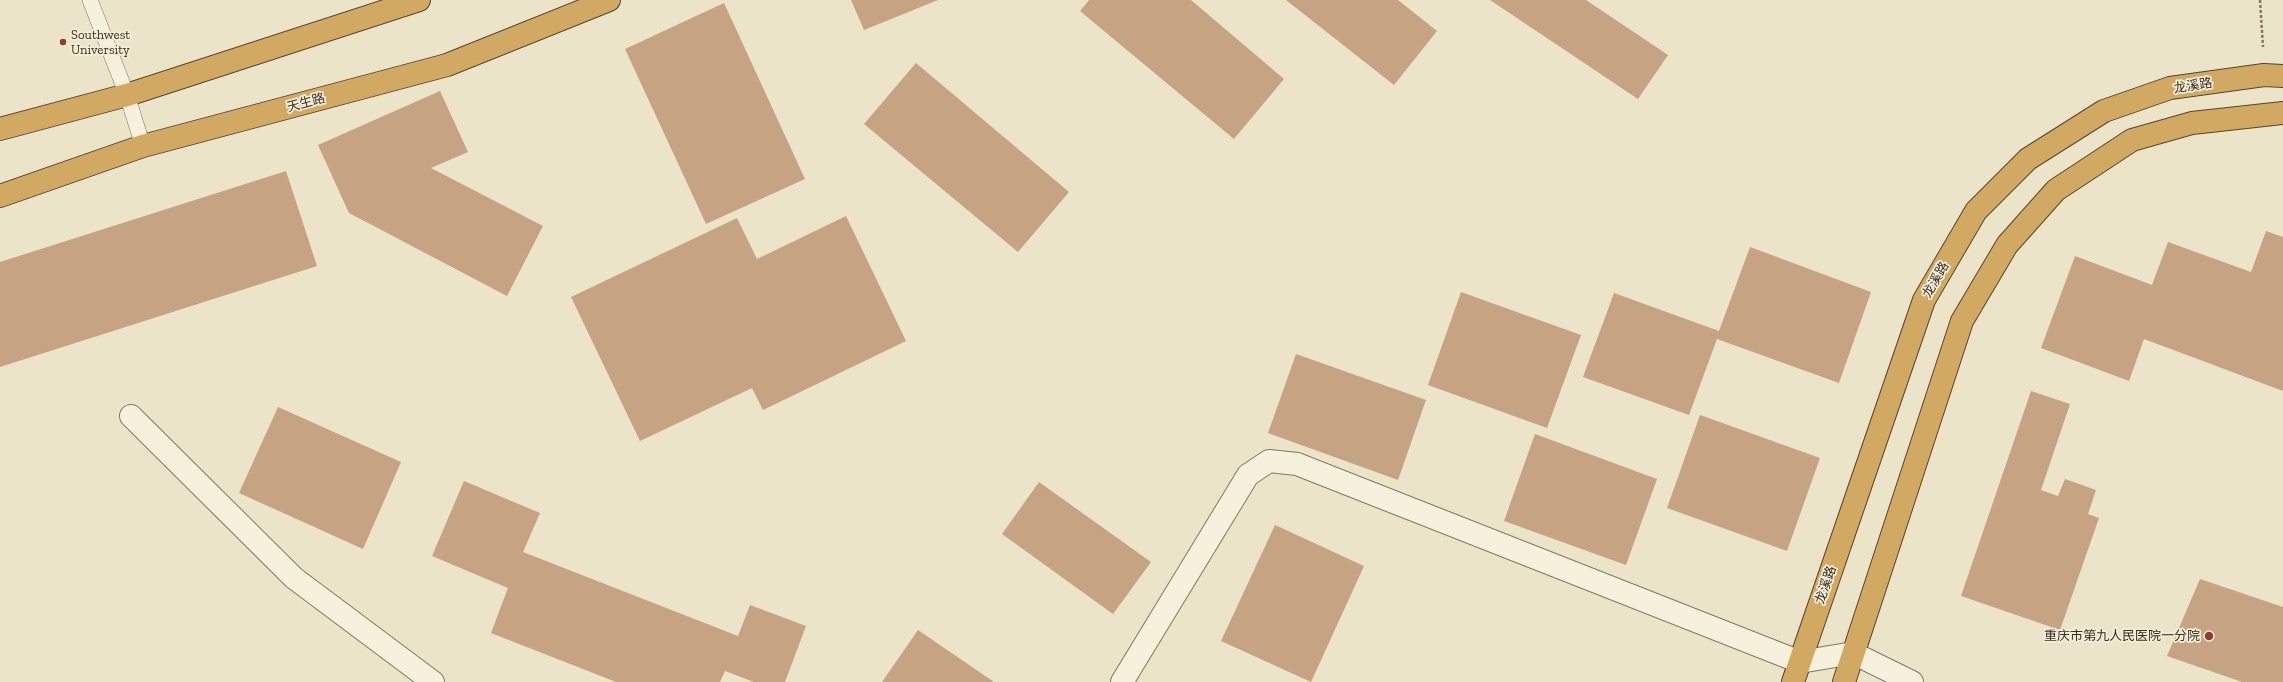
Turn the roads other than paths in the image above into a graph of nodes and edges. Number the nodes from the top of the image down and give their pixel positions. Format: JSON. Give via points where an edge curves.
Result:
{"nodes":[{"id":1,"x":90,"y":0,"type":"edge"},
{"id":2,"x":419,"y":0,"type":"edge"},
{"id":3,"x":609,"y":0,"type":"edge"},
{"id":4,"x":2273,"y":76,"type":"edge"},
{"id":5,"x":127,"y":94,"type":"junction"},
{"id":6,"x":2283,"y":113,"type":"edge"},
{"id":7,"x":0,"y":129,"type":"edge"},
{"id":8,"x":143,"y":146,"type":"junction"},
{"id":9,"x":0,"y":196,"type":"edge"},
{"id":10,"x":131,"y":416,"type":"dead end"},
{"id":11,"x":1853,"y":653,"type":"junction"},
{"id":12,"x":1800,"y":662,"type":"junction"},
{"id":13,"x":433,"y":682,"type":"edge"},
{"id":14,"x":1122,"y":682,"type":"edge"},
{"id":15,"x":1793,"y":682,"type":"edge"},
{"id":16,"x":1844,"y":682,"type":"edge"},
{"id":17,"x":1912,"y":682,"type":"edge"}],
"edges":[{"from":1,"to":5,"type":"lane"},
{"from":2,"to":5,"type":"highway"},
{"from":3,"to":8,"type":"highway","name":"天生路","via":[[447,65]]},
{"from":4,"to":12,"type":"highway","name":"龙溪路","via":[[2170,88],[2104,111],[2028,159],[1976,211],[1924,300]]},
{"from":5,"to":7,"type":"highway"},
{"from":5,"to":8,"type":"lane"},
{"from":6,"to":11,"type":"highway","via":[[2192,123],[2132,140],[2056,190],[2007,245],[1962,321]]},
{"from":8,"to":9,"type":"highway","name":"天生路"},
{"from":10,"to":13,"type":"street","via":[[294,578]]},
{"from":11,"to":12,"type":"street"},
{"from":11,"to":16,"type":"highway"},
{"from":11,"to":17,"type":"street"},
{"from":12,"to":14,"type":"street","via":[[1297,464],[1269,461],[1248,476]]},
{"from":12,"to":15,"type":"highway","name":"龙溪路"}]}
